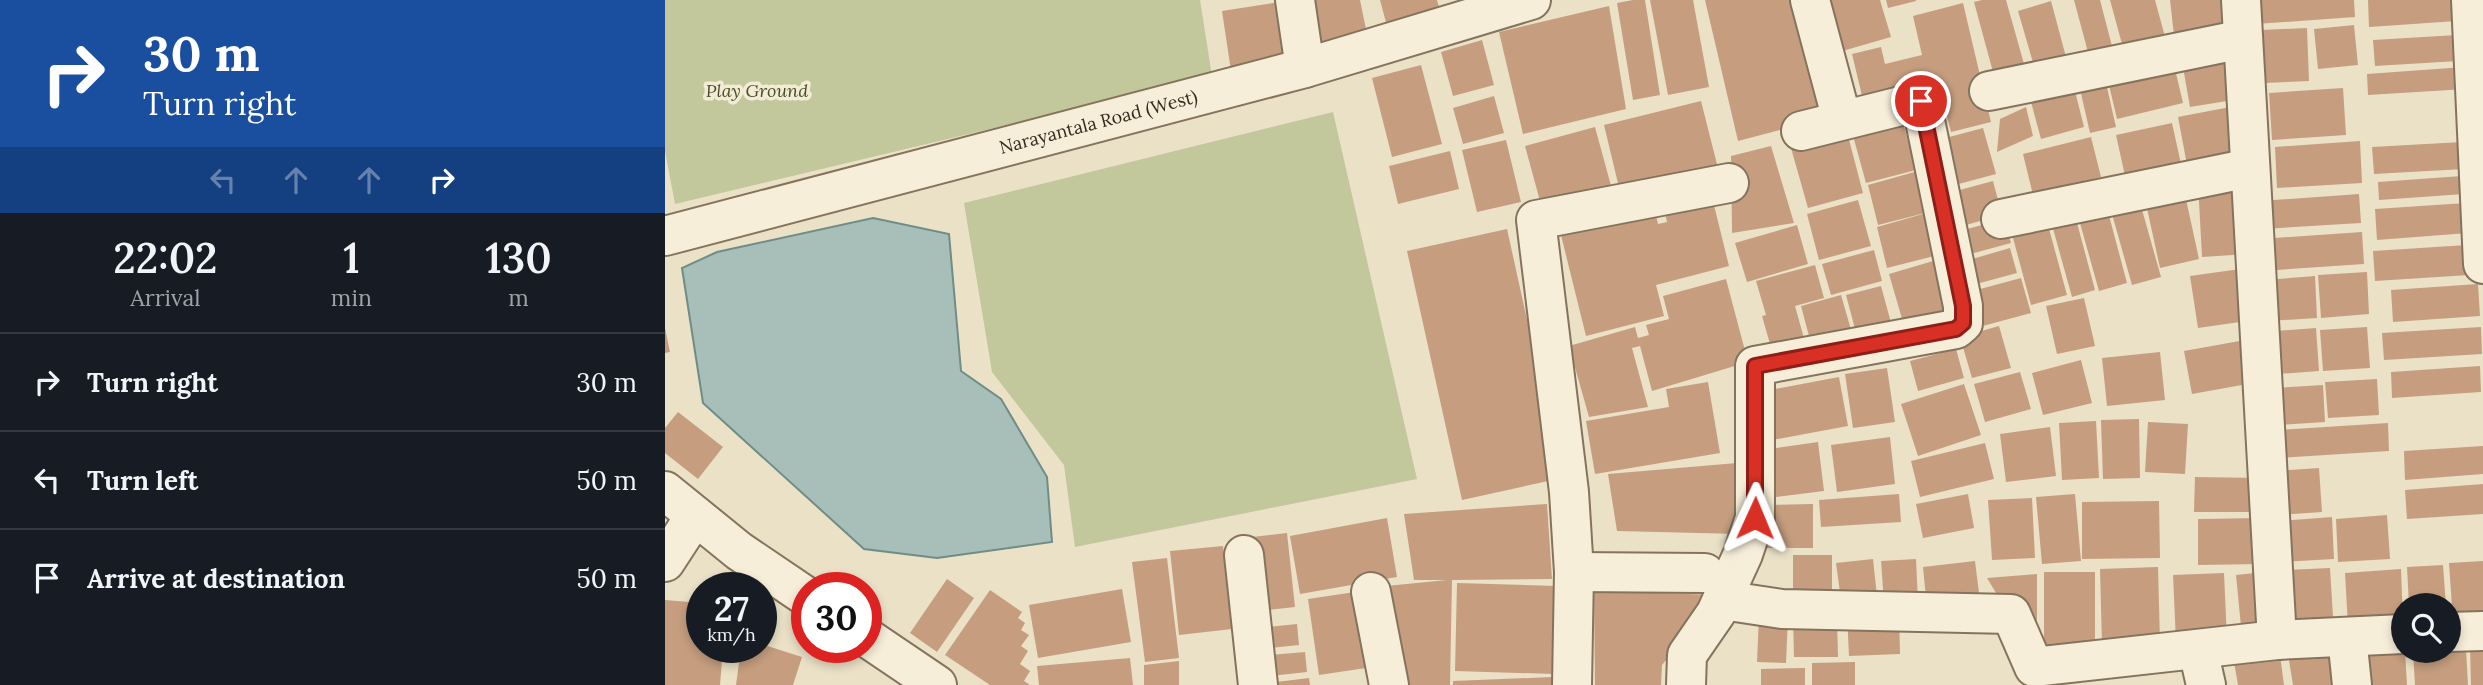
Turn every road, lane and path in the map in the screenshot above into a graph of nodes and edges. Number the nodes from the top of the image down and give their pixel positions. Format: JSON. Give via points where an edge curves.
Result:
{"nodes":[{"id":1,"x":1295,"y":0,"type":"edge"},
{"id":2,"x":1531,"y":0,"type":"edge"},
{"id":3,"x":1810,"y":0,"type":"edge"},
{"id":4,"x":2241,"y":0,"type":"edge"},
{"id":5,"x":2471,"y":0,"type":"edge"},
{"id":6,"x":2243,"y":39,"type":"junction"},
{"id":7,"x":1305,"y":68,"type":"junction"},
{"id":8,"x":1989,"y":91,"type":"dead end"},
{"id":9,"x":1842,"y":120,"type":"junction"},
{"id":10,"x":1801,"y":131,"type":"dead end"},
{"id":11,"x":2250,"y":168,"type":"junction"},
{"id":12,"x":1728,"y":183,"type":"dead end"},
{"id":13,"x":2001,"y":219,"type":"dead end"},
{"id":14,"x":665,"y":236,"type":"edge"},
{"id":15,"x":2483,"y":264,"type":"edge"},
{"id":16,"x":665,"y":491,"type":"edge"},
{"id":17,"x":695,"y":516,"type":"junction"},
{"id":18,"x":1244,"y":555,"type":"dead end"},
{"id":19,"x":665,"y":562,"type":"edge"},
{"id":20,"x":1574,"y":572,"type":"junction"},
{"id":21,"x":791,"y":586,"type":"edge"},
{"id":22,"x":1714,"y":586,"type":"junction"},
{"id":23,"x":1371,"y":592,"type":"dead end"},
{"id":24,"x":2483,"y":631,"type":"edge"},
{"id":25,"x":2461,"y":632,"type":"edge"},
{"id":26,"x":2391,"y":634,"type":"edge"},
{"id":27,"x":2347,"y":636,"type":"junction"},
{"id":28,"x":2277,"y":640,"type":"junction"},
{"id":29,"x":882,"y":648,"type":"edge"},
{"id":30,"x":2202,"y":668,"type":"edge"},
{"id":31,"x":937,"y":685,"type":"edge"},
{"id":32,"x":1258,"y":685,"type":"edge"},
{"id":33,"x":1389,"y":685,"type":"edge"},
{"id":34,"x":1572,"y":685,"type":"edge"},
{"id":35,"x":1686,"y":685,"type":"edge"},
{"id":36,"x":2352,"y":685,"type":"edge"}],
"edges":[{"from":1,"to":7,"type":"street"},
{"from":2,"to":7,"type":"street","name":"Narayantala Road (West)"},
{"from":3,"to":9,"type":"street"},
{"from":4,"to":6,"type":"street"},
{"from":5,"to":15,"type":"street"},
{"from":6,"to":8,"type":"street"},
{"from":6,"to":11,"type":"street"},
{"from":7,"to":14,"type":"street","name":"Narayantala Road (West)"},
{"from":9,"to":10,"type":"street"},
{"from":9,"to":22,"type":"street","via":[[1921,101],[1963,323],[1956,329],[1755,366],[1755,518],[1744,554]]},
{"from":11,"to":13,"type":"street"},
{"from":11,"to":28,"type":"street"},
{"from":12,"to":20,"type":"street","via":[[1536,220],[1569,492]]},
{"from":16,"to":17,"type":"street"},
{"from":17,"to":19,"type":"street"},
{"from":17,"to":21,"type":"street"},
{"from":18,"to":32,"type":"street"},
{"from":20,"to":22,"type":"street"},
{"from":20,"to":34,"type":"street"},
{"from":22,"to":30,"type":"street","via":[[1782,609],[2011,614],[2034,667]]},
{"from":22,"to":35,"type":"street","via":[[1716,613],[1687,655]]},
{"from":23,"to":33,"type":"street"},
{"from":24,"to":25,"type":"street"},
{"from":26,"to":27,"type":"street"},
{"from":27,"to":28,"type":"street"},
{"from":27,"to":36,"type":"street"},
{"from":28,"to":30,"type":"street"},
{"from":29,"to":31,"type":"street"}]}
